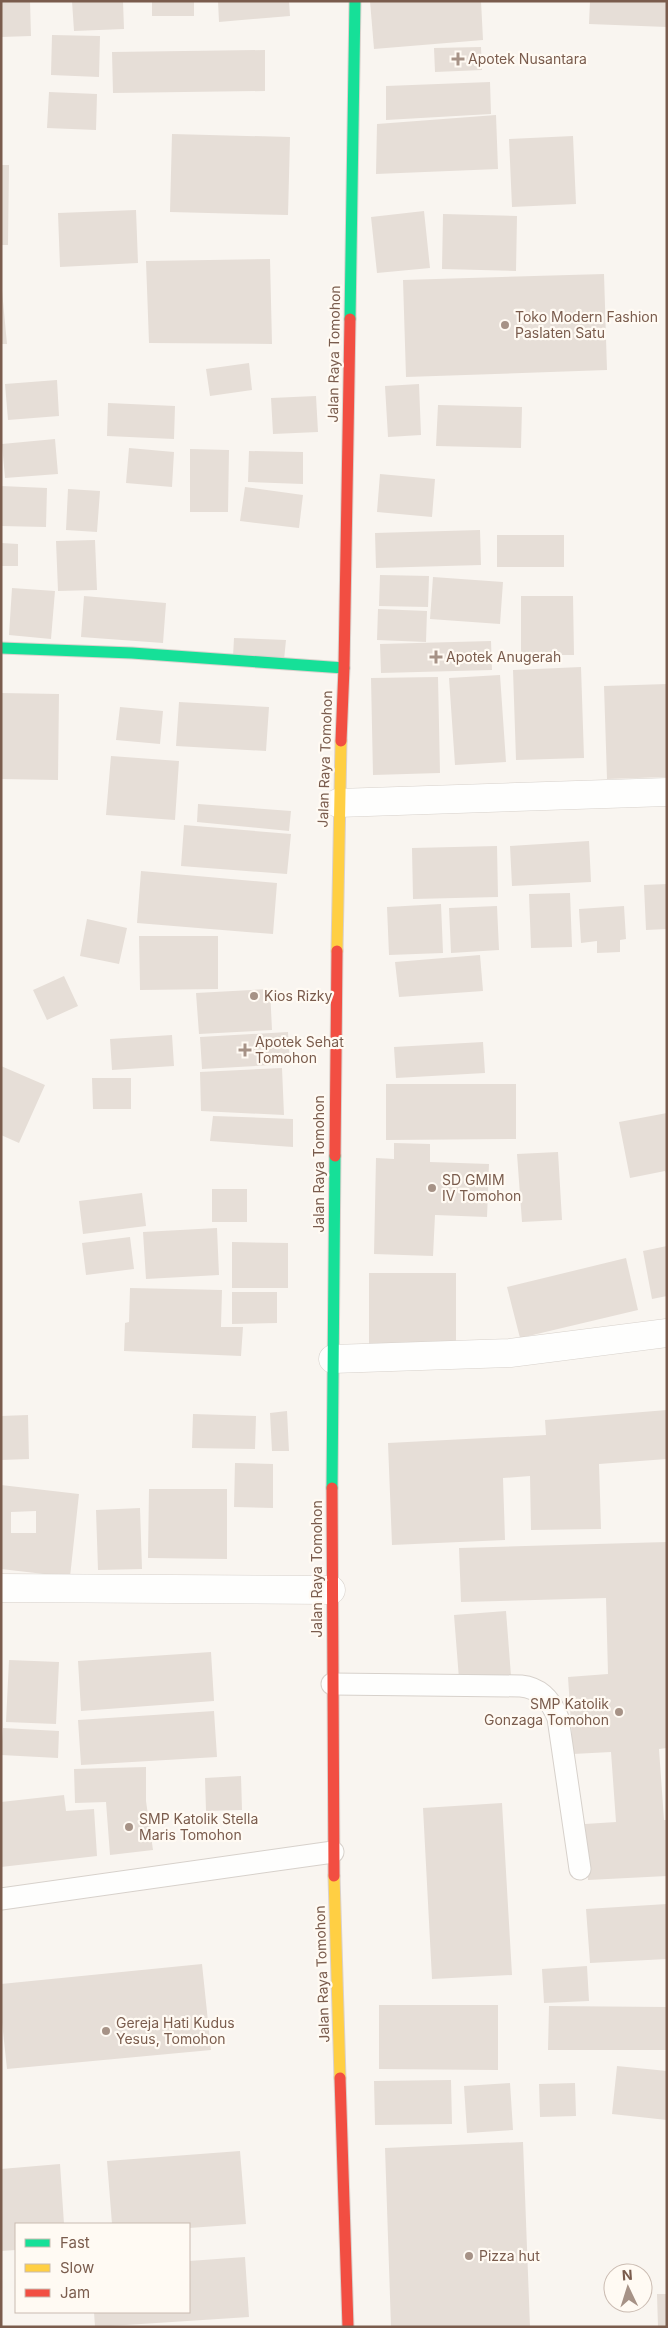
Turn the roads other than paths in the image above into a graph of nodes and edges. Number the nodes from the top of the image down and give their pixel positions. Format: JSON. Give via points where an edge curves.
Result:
{"nodes":[{"id":1,"x":355,"y":1,"type":"edge"},
{"id":2,"x":1,"y":648,"type":"edge"},
{"id":3,"x":344,"y":668,"type":"junction"},
{"id":4,"x":667,"y":792,"type":"edge"},
{"id":5,"x":338,"y":803,"type":"junction"},
{"id":6,"x":667,"y":1333,"type":"edge"},
{"id":7,"x":333,"y":1359,"type":"junction"},
{"id":8,"x":1,"y":1588,"type":"edge"},
{"id":9,"x":331,"y":1590,"type":"junction"},
{"id":10,"x":332,"y":1684,"type":"junction"},
{"id":11,"x":333,"y":1852,"type":"junction"},
{"id":12,"x":580,"y":1870,"type":"dead end"},
{"id":13,"x":1,"y":1898,"type":"edge"},
{"id":14,"x":348,"y":2327,"type":"edge"}],
"edges":[{"from":1,"to":3,"type":"main road","name":"Jalan Raya Tomohon"},
{"from":2,"to":3,"type":"main road","via":[[132,653]]},
{"from":3,"to":5,"type":"main road","name":"Jalan Raya Tomohon"},
{"from":4,"to":5,"type":"street"},
{"from":5,"to":7,"type":"main road","name":"Jalan Raya Tomohon"},
{"from":6,"to":7,"type":"street","via":[[510,1353]]},
{"from":7,"to":9,"type":"main road","name":"Jalan Raya Tomohon"},
{"from":8,"to":9,"type":"street"},
{"from":9,"to":10,"type":"main road","name":"Jalan Raya Tomohon"},
{"from":10,"to":11,"type":"main road","name":"Jalan Raya Tomohon"},
{"from":10,"to":12,"type":"lane","via":[[521,1686],[545,1696],[558,1718]]},
{"from":11,"to":13,"type":"lane"},
{"from":11,"to":14,"type":"main road","name":"Jalan Raya Tomohon"}]}
